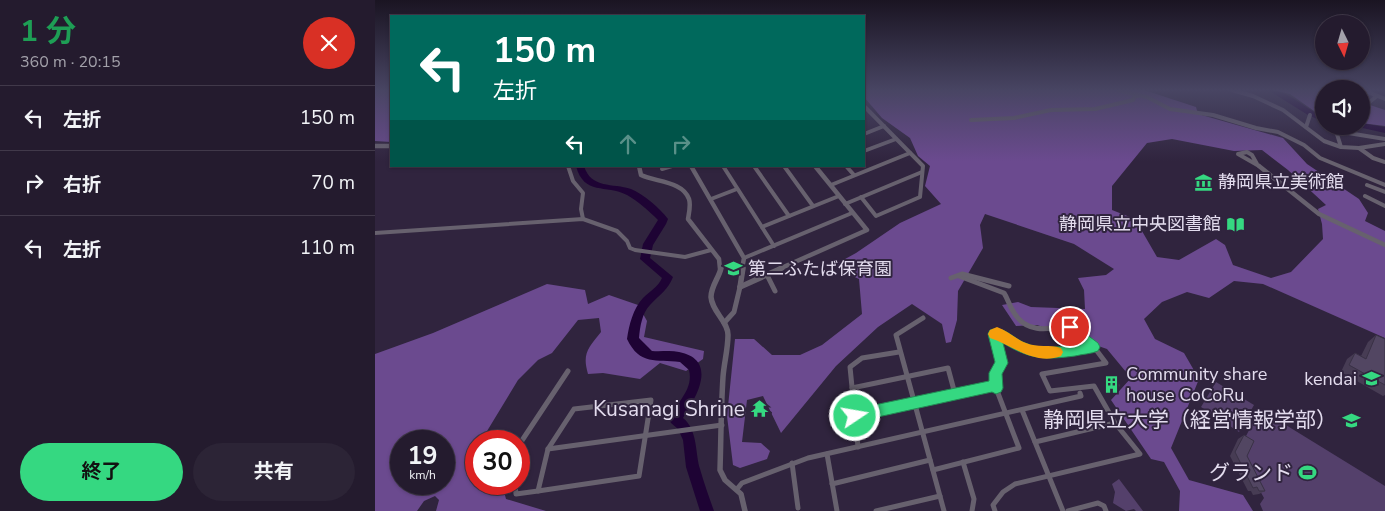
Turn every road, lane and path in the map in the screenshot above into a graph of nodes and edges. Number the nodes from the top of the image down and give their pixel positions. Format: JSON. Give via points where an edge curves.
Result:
{"nodes":[{"id":1,"x":871,"y":114,"type":"joint"},
{"id":2,"x":1033,"y":114,"type":"edge"},
{"id":3,"x":1205,"y":114,"type":"edge"},
{"id":4,"x":1288,"y":114,"type":"edge"},
{"id":5,"x":1310,"y":115,"type":"dead end"},
{"id":6,"x":865,"y":116,"type":"edge"},
{"id":7,"x":971,"y":120,"type":"dead end"},
{"id":8,"x":884,"y":126,"type":"junction"},
{"id":9,"x":1306,"y":127,"type":"junction"},
{"id":10,"x":865,"y":134,"type":"edge"},
{"id":11,"x":896,"y":139,"type":"junction"},
{"id":12,"x":1385,"y":139,"type":"edge"},
{"id":13,"x":1385,"y":144,"type":"edge"},
{"id":14,"x":375,"y":146,"type":"edge"},
{"id":15,"x":390,"y":146,"type":"edge"},
{"id":16,"x":1341,"y":147,"type":"junction"},
{"id":17,"x":1359,"y":148,"type":"junction"},
{"id":18,"x":865,"y":151,"type":"edge"},
{"id":19,"x":910,"y":153,"type":"junction"},
{"id":20,"x":1385,"y":162,"type":"edge"},
{"id":21,"x":1258,"y":165,"type":"junction"},
{"id":22,"x":568,"y":167,"type":"edge"},
{"id":23,"x":639,"y":167,"type":"edge"},
{"id":24,"x":670,"y":167,"type":"edge"},
{"id":25,"x":692,"y":167,"type":"edge"},
{"id":26,"x":724,"y":167,"type":"edge"},
{"id":27,"x":754,"y":167,"type":"edge"},
{"id":28,"x":785,"y":167,"type":"edge"},
{"id":29,"x":816,"y":167,"type":"edge"},
{"id":30,"x":847,"y":167,"type":"edge"},
{"id":31,"x":663,"y":170,"type":"dead end"},
{"id":32,"x":922,"y":172,"type":"junction"},
{"id":33,"x":854,"y":175,"type":"junction"},
{"id":34,"x":1385,"y":184,"type":"edge"},
{"id":35,"x":831,"y":185,"type":"junction"},
{"id":36,"x":1367,"y":185,"type":"dead end"},
{"id":37,"x":737,"y":189,"type":"junction"},
{"id":38,"x":1385,"y":192,"type":"edge"},
{"id":39,"x":839,"y":196,"type":"junction"},
{"id":40,"x":1365,"y":196,"type":"dead end"},
{"id":41,"x":861,"y":197,"type":"junction"},
{"id":42,"x":711,"y":199,"type":"junction"},
{"id":43,"x":845,"y":204,"type":"junction"},
{"id":44,"x":813,"y":206,"type":"junction"},
{"id":45,"x":1385,"y":206,"type":"edge"},
{"id":46,"x":852,"y":213,"type":"junction"},
{"id":47,"x":789,"y":216,"type":"junction"},
{"id":48,"x":583,"y":219,"type":"junction"},
{"id":49,"x":762,"y":227,"type":"junction"},
{"id":50,"x":375,"y":233,"type":"edge"},
{"id":51,"x":1385,"y":245,"type":"edge"},
{"id":52,"x":774,"y":246,"type":"junction"},
{"id":53,"x":711,"y":250,"type":"junction"},
{"id":54,"x":745,"y":258,"type":"junction"},
{"id":55,"x":767,"y":275,"type":"junction"},
{"id":56,"x":959,"y":276,"type":"junction"},
{"id":57,"x":951,"y":278,"type":"dead end"},
{"id":58,"x":1009,"y":286,"type":"dead end"},
{"id":59,"x":740,"y":287,"type":"junction"},
{"id":60,"x":775,"y":291,"type":"dead end"},
{"id":61,"x":923,"y":318,"type":"dead end"},
{"id":62,"x":724,"y":323,"type":"junction"},
{"id":63,"x":1094,"y":347,"type":"junction"},
{"id":64,"x":899,"y":352,"type":"junction"},
{"id":65,"x":568,"y":371,"type":"dead end"},
{"id":66,"x":907,"y":376,"type":"junction"},
{"id":67,"x":852,"y":388,"type":"junction"},
{"id":68,"x":996,"y":388,"type":"junction"},
{"id":69,"x":1080,"y":393,"type":"dead end"},
{"id":70,"x":955,"y":394,"type":"junction"},
{"id":71,"x":914,"y":403,"type":"junction"},
{"id":72,"x":1022,"y":410,"type":"junction"},
{"id":73,"x":1006,"y":414,"type":"junction"},
{"id":74,"x":855,"y":416,"type":"junction"},
{"id":75,"x":1115,"y":423,"type":"junction"},
{"id":76,"x":722,"y":425,"type":"junction"},
{"id":77,"x":529,"y":430,"type":"edge"},
{"id":78,"x":922,"y":433,"type":"junction"},
{"id":79,"x":646,"y":436,"type":"junction"},
{"id":80,"x":1035,"y":442,"type":"junction"},
{"id":81,"x":858,"y":447,"type":"junction"},
{"id":82,"x":548,"y":449,"type":"junction"},
{"id":83,"x":827,"y":454,"type":"junction"},
{"id":84,"x":930,"y":460,"type":"junction"},
{"id":85,"x":963,"y":462,"type":"junction"},
{"id":86,"x":792,"y":463,"type":"junction"},
{"id":87,"x":933,"y":470,"type":"junction"},
{"id":88,"x":1049,"y":476,"type":"junction"},
{"id":89,"x":832,"y":484,"type":"junction"},
{"id":90,"x":737,"y":489,"type":"junction"},
{"id":91,"x":538,"y":491,"type":"junction"},
{"id":92,"x":530,"y":492,"type":"edge"},
{"id":93,"x":940,"y":496,"type":"junction"},
{"id":94,"x":798,"y":508,"type":"dead end"},
{"id":95,"x":745,"y":511,"type":"edge"},
{"id":96,"x":837,"y":511,"type":"edge"},
{"id":97,"x":876,"y":511,"type":"edge"},
{"id":98,"x":944,"y":511,"type":"edge"},
{"id":99,"x":972,"y":511,"type":"edge"},
{"id":100,"x":995,"y":511,"type":"edge"},
{"id":101,"x":1063,"y":511,"type":"edge"},
{"id":102,"x":1068,"y":511,"type":"edge"},
{"id":103,"x":1106,"y":511,"type":"edge"}],
"edges":[{"from":1,"to":6,"type":"street"},
{"from":1,"to":8,"type":"street"},
{"from":2,"to":7,"type":"street"},
{"from":3,"to":34,"type":"street","via":[[1284,134],[1357,176]]},
{"from":4,"to":9,"type":"street"},
{"from":5,"to":9,"type":"street"},
{"from":8,"to":10,"type":"street"},
{"from":8,"to":11,"type":"street"},
{"from":9,"to":16,"type":"street","via":[[1324,141]]},
{"from":11,"to":18,"type":"street"},
{"from":11,"to":19,"type":"street"},
{"from":12,"to":16,"type":"street","via":[[1336,131]]},
{"from":13,"to":17,"type":"street"},
{"from":14,"to":15,"type":"street"},
{"from":16,"to":17,"type":"street"},
{"from":17,"to":20,"type":"street"},
{"from":19,"to":32,"type":"street","via":[[923,166]]},
{"from":19,"to":33,"type":"street"},
{"from":21,"to":21,"type":"street","via":[[1239,156],[1238,154],[1248,152]]},
{"from":21,"to":51,"type":"street","via":[[1319,214]]},
{"from":22,"to":48,"type":"street","via":[[570,178],[583,193]]},
{"from":23,"to":53,"type":"street","via":[[645,178],[664,181],[686,194],[688,219]]},
{"from":24,"to":31,"type":"street"},
{"from":25,"to":42,"type":"street"},
{"from":26,"to":37,"type":"street"},
{"from":27,"to":47,"type":"street"},
{"from":28,"to":44,"type":"street"},
{"from":29,"to":35,"type":"street"},
{"from":30,"to":33,"type":"street"},
{"from":32,"to":41,"type":"street"},
{"from":32,"to":41,"type":"street","via":[[920,197],[876,216]]},
{"from":33,"to":35,"type":"street"},
{"from":35,"to":39,"type":"street"},
{"from":36,"to":38,"type":"street"},
{"from":37,"to":42,"type":"street"},
{"from":37,"to":49,"type":"street"},
{"from":39,"to":43,"type":"street"},
{"from":39,"to":44,"type":"street"},
{"from":40,"to":45,"type":"street"},
{"from":41,"to":43,"type":"street"},
{"from":42,"to":54,"type":"street"},
{"from":43,"to":46,"type":"street"},
{"from":44,"to":47,"type":"street"},
{"from":46,"to":52,"type":"street"},
{"from":46,"to":55,"type":"street","via":[[867,230]]},
{"from":47,"to":49,"type":"street"},
{"from":48,"to":50,"type":"street"},
{"from":48,"to":53,"type":"street","via":[[612,228],[628,240],[630,248],[686,258]]},
{"from":49,"to":52,"type":"street"},
{"from":52,"to":54,"type":"street"},
{"from":53,"to":62,"type":"street","via":[[721,266],[711,288],[711,298]]},
{"from":54,"to":59,"type":"street"},
{"from":55,"to":59,"type":"street"},
{"from":55,"to":60,"type":"street"},
{"from":56,"to":57,"type":"street"},
{"from":56,"to":58,"type":"street","via":[[962,274]]},
{"from":56,"to":63,"type":"street","via":[[1004,293],[1015,315],[1032,330],[1067,326]]},
{"from":59,"to":62,"type":"street","via":[[736,310]]},
{"from":61,"to":64,"type":"street","via":[[896,335]]},
{"from":62,"to":76,"type":"street","via":[[728,335]]},
{"from":63,"to":68,"type":"street","via":[[1054,353],[1035,352],[994,334],[1001,363],[996,373]]},
{"from":63,"to":75,"type":"street","via":[[1105,363],[1042,374],[1050,391],[1094,386]]},
{"from":64,"to":66,"type":"street"},
{"from":64,"to":67,"type":"street","via":[[855,362],[851,367]]},
{"from":65,"to":77,"type":"street"},
{"from":66,"to":67,"type":"street"},
{"from":66,"to":70,"type":"street","via":[[948,368]]},
{"from":66,"to":71,"type":"street"},
{"from":67,"to":74,"type":"street"},
{"from":68,"to":70,"type":"street"},
{"from":68,"to":73,"type":"street"},
{"from":69,"to":72,"type":"street","via":[[1081,396]]},
{"from":70,"to":71,"type":"street"},
{"from":71,"to":74,"type":"street"},
{"from":71,"to":78,"type":"street"},
{"from":72,"to":73,"type":"street"},
{"from":72,"to":80,"type":"street"},
{"from":73,"to":78,"type":"street"},
{"from":73,"to":85,"type":"street","via":[[1019,448]]},
{"from":74,"to":81,"type":"street"},
{"from":75,"to":80,"type":"street"},
{"from":75,"to":88,"type":"street","via":[[1139,454]]},
{"from":76,"to":79,"type":"street"},
{"from":76,"to":90,"type":"street","via":[[720,470],[725,480]]},
{"from":78,"to":81,"type":"street"},
{"from":78,"to":84,"type":"street"},
{"from":79,"to":82,"type":"street"},
{"from":79,"to":82,"type":"street","via":[[651,400],[574,409]]},
{"from":79,"to":91,"type":"street","via":[[639,476]]},
{"from":80,"to":88,"type":"street"},
{"from":81,"to":83,"type":"street"},
{"from":82,"to":91,"type":"street"},
{"from":83,"to":86,"type":"street"},
{"from":83,"to":89,"type":"street"},
{"from":84,"to":87,"type":"street"},
{"from":84,"to":89,"type":"street"},
{"from":85,"to":87,"type":"street"},
{"from":85,"to":99,"type":"street","via":[[974,499]]},
{"from":86,"to":90,"type":"street","via":[[742,483]]},
{"from":86,"to":94,"type":"street"},
{"from":87,"to":93,"type":"street"},
{"from":88,"to":100,"type":"street","via":[[1015,484],[993,505]]},
{"from":88,"to":101,"type":"street"},
{"from":89,"to":96,"type":"street"},
{"from":90,"to":95,"type":"street"},
{"from":91,"to":92,"type":"street"},
{"from":93,"to":97,"type":"street"},
{"from":93,"to":98,"type":"street"},
{"from":102,"to":103,"type":"street","via":[[1098,503]]}]}
